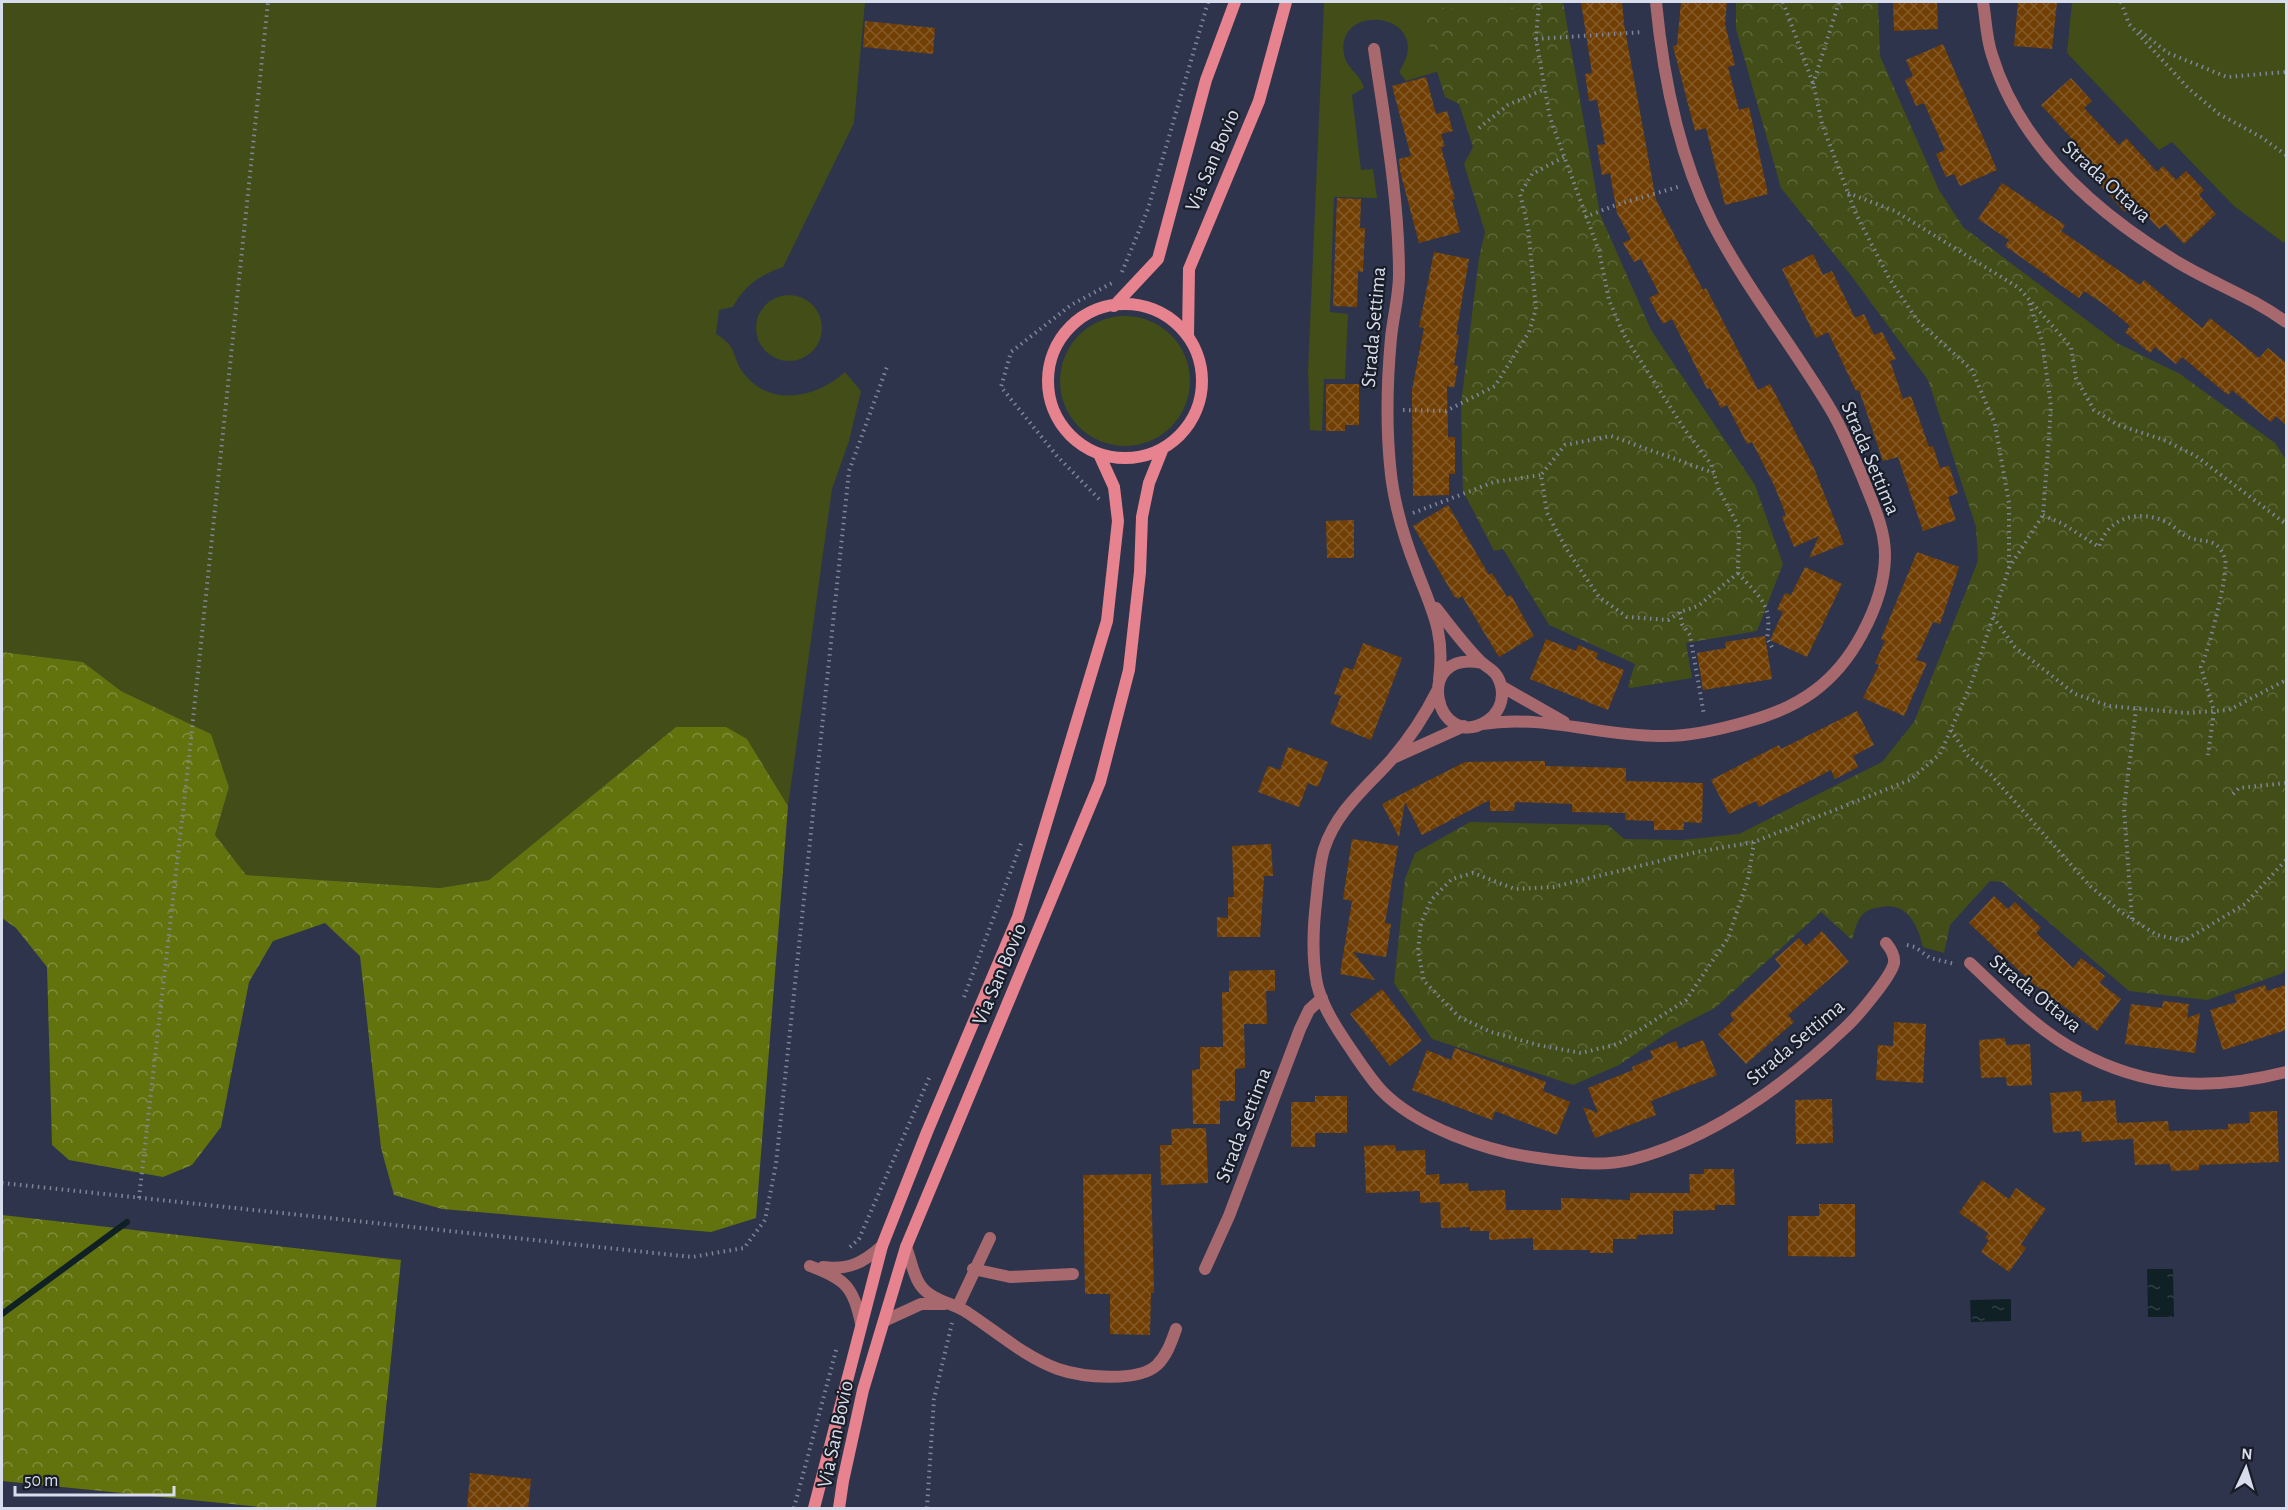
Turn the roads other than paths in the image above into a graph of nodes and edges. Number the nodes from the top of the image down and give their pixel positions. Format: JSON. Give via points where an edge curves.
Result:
{"nodes":[{"id":1,"x":1235,"y":2,"type":"edge"},
{"id":2,"x":1286,"y":2,"type":"edge"},
{"id":3,"x":1656,"y":2,"type":"edge"},
{"id":4,"x":1983,"y":2,"type":"edge"},
{"id":5,"x":1374,"y":49,"type":"dead end"},
{"id":6,"x":1114,"y":306,"type":"junction"},
{"id":7,"x":2286,"y":322,"type":"edge"},
{"id":8,"x":1188,"y":336,"type":"junction"},
{"id":9,"x":1163,"y":448,"type":"junction"},
{"id":10,"x":1099,"y":454,"type":"junction"},
{"id":11,"x":1432,"y":603,"type":"junction"},
{"id":12,"x":1482,"y":663,"type":"junction"},
{"id":13,"x":1438,"y":686,"type":"junction"},
{"id":14,"x":1501,"y":686,"type":"junction"},
{"id":15,"x":1482,"y":724,"type":"junction"},
{"id":16,"x":1567,"y":724,"type":"junction"},
{"id":17,"x":1464,"y":726,"type":"junction"},
{"id":18,"x":1392,"y":758,"type":"junction"},
{"id":19,"x":1886,"y":943,"type":"road end"},
{"id":20,"x":1972,"y":965,"type":"road end"},
{"id":21,"x":1322,"y":998,"type":"junction"},
{"id":22,"x":2286,"y":1072,"type":"edge"},
{"id":23,"x":990,"y":1238,"type":"dead end"},
{"id":24,"x":882,"y":1246,"type":"junction"},
{"id":25,"x":906,"y":1247,"type":"junction"},
{"id":26,"x":974,"y":1269,"type":"junction"},
{"id":27,"x":1205,"y":1269,"type":"dead end"},
{"id":28,"x":1072,"y":1274,"type":"dead end"},
{"id":29,"x":958,"y":1306,"type":"junction"},
{"id":30,"x":884,"y":1321,"type":"junction"},
{"id":31,"x":861,"y":1324,"type":"junction"},
{"id":32,"x":1176,"y":1329,"type":"dead end"},
{"id":33,"x":814,"y":1509,"type":"edge"},
{"id":34,"x":839,"y":1509,"type":"edge"}],
"edges":[{"from":1,"to":6,"type":"main road","name":"Via San Bovio","via":[[1203,90],[1158,259]]},
{"from":2,"to":8,"type":"main road","name":"Via San Bovio","via":[[1259,101],[1188,269]]},
{"from":3,"to":16,"type":"street","name":"Strada Settima","via":[[1672,104],[1711,221],[1832,412],[1872,501],[1885,553],[1884,573],[1870,619],[1842,667],[1810,695],[1783,709],[1706,732],[1659,736]]},
{"from":4,"to":7,"type":"street","name":"Strada Ottava","via":[[1991,54],[2008,99],[2034,142],[2124,227],[2181,264],[2259,302]]},
{"from":5,"to":11,"type":"street","name":"Strada Settima","via":[[1399,242],[1387,410],[1390,468],[1400,518],[1417,572]]},
{"from":6,"to":8,"type":"main road","name":"Via San Bovio","via":[[1130,305],[1160,313]]},
{"from":6,"to":10,"type":"main road","name":"Via San Bovio","via":[[1093,312],[1072,326],[1055,350],[1048,379],[1054,409],[1064,428]]},
{"from":8,"to":9,"type":"main road","name":"Via San Bovio","via":[[1200,362],[1200,398],[1181,435]]},
{"from":9,"to":10,"type":"main road","name":"Via San Bovio","via":[[1126,458]]},
{"from":9,"to":25,"type":"main road","name":"Via San Bovio","via":[[1149,483],[1142,517],[1129,670],[1100,782]]},
{"from":10,"to":24,"type":"main road","name":"Via San Bovio","via":[[1114,487],[1118,521],[1107,621],[1018,918]]},
{"from":11,"to":12,"type":"street","name":"Strada Settima"},
{"from":11,"to":13,"type":"street","name":"Strada Settima","via":[[1442,657]]},
{"from":12,"to":13,"type":"street","name":"Strada Settima","via":[[1462,662],[1453,666]]},
{"from":12,"to":14,"type":"street","name":"Strada Settima","via":[[1498,677]]},
{"from":13,"to":17,"type":"street","name":"Strada Settima","via":[[1437,701],[1446,717]]},
{"from":13,"to":18,"type":"street","name":"Strada Settima","via":[[1427,710]]},
{"from":14,"to":15,"type":"street","via":[[1501,704]]},
{"from":14,"to":16,"type":"street","name":"Strada Settima"},
{"from":15,"to":16,"type":"street","name":"Strada Settima","via":[[1509,720]]},
{"from":15,"to":17,"type":"street","name":"Strada Settima"},
{"from":17,"to":18,"type":"street","name":"Strada Settima"},
{"from":18,"to":21,"type":"street","name":"Strada Settima","via":[[1353,797],[1324,850],[1313,923],[1314,959]]},
{"from":19,"to":21,"type":"street","name":"Strada Settima","via":[[1893,951],[1894,963],[1861,1012],[1822,1050],[1775,1089],[1726,1119],[1678,1143],[1629,1160],[1582,1164],[1516,1155],[1463,1138],[1410,1113],[1382,1091],[1335,1025]]},
{"from":20,"to":22,"type":"street","name":"Strada Ottava","via":[[2026,1014],[2076,1051],[2134,1075],[2193,1086],[2248,1082]]},
{"from":21,"to":27,"type":"street","name":"Strada Settima","via":[[1309,1010],[1300,1029]]},
{"from":23,"to":26,"type":"street"},
{"from":24,"to":31,"type":"main road","name":"Via San Bovio"},
{"from":24,"to":31,"type":"street","via":[[858,1264],[810,1266],[832,1274],[848,1286]]},
{"from":25,"to":29,"type":"street","via":[[921,1286],[938,1299]]},
{"from":25,"to":30,"type":"main road","name":"Via San Bovio"},
{"from":26,"to":28,"type":"street","via":[[1010,1277]]},
{"from":26,"to":29,"type":"street"},
{"from":29,"to":30,"type":"street","via":[[921,1304]]},
{"from":29,"to":32,"type":"street","via":[[1016,1347],[1058,1369],[1091,1375],[1129,1376],[1155,1367],[1168,1351]]},
{"from":30,"to":34,"type":"main road","name":"Via San Bovio","via":[[858,1413]]},
{"from":31,"to":33,"type":"main road","name":"Via San Bovio"}]}
